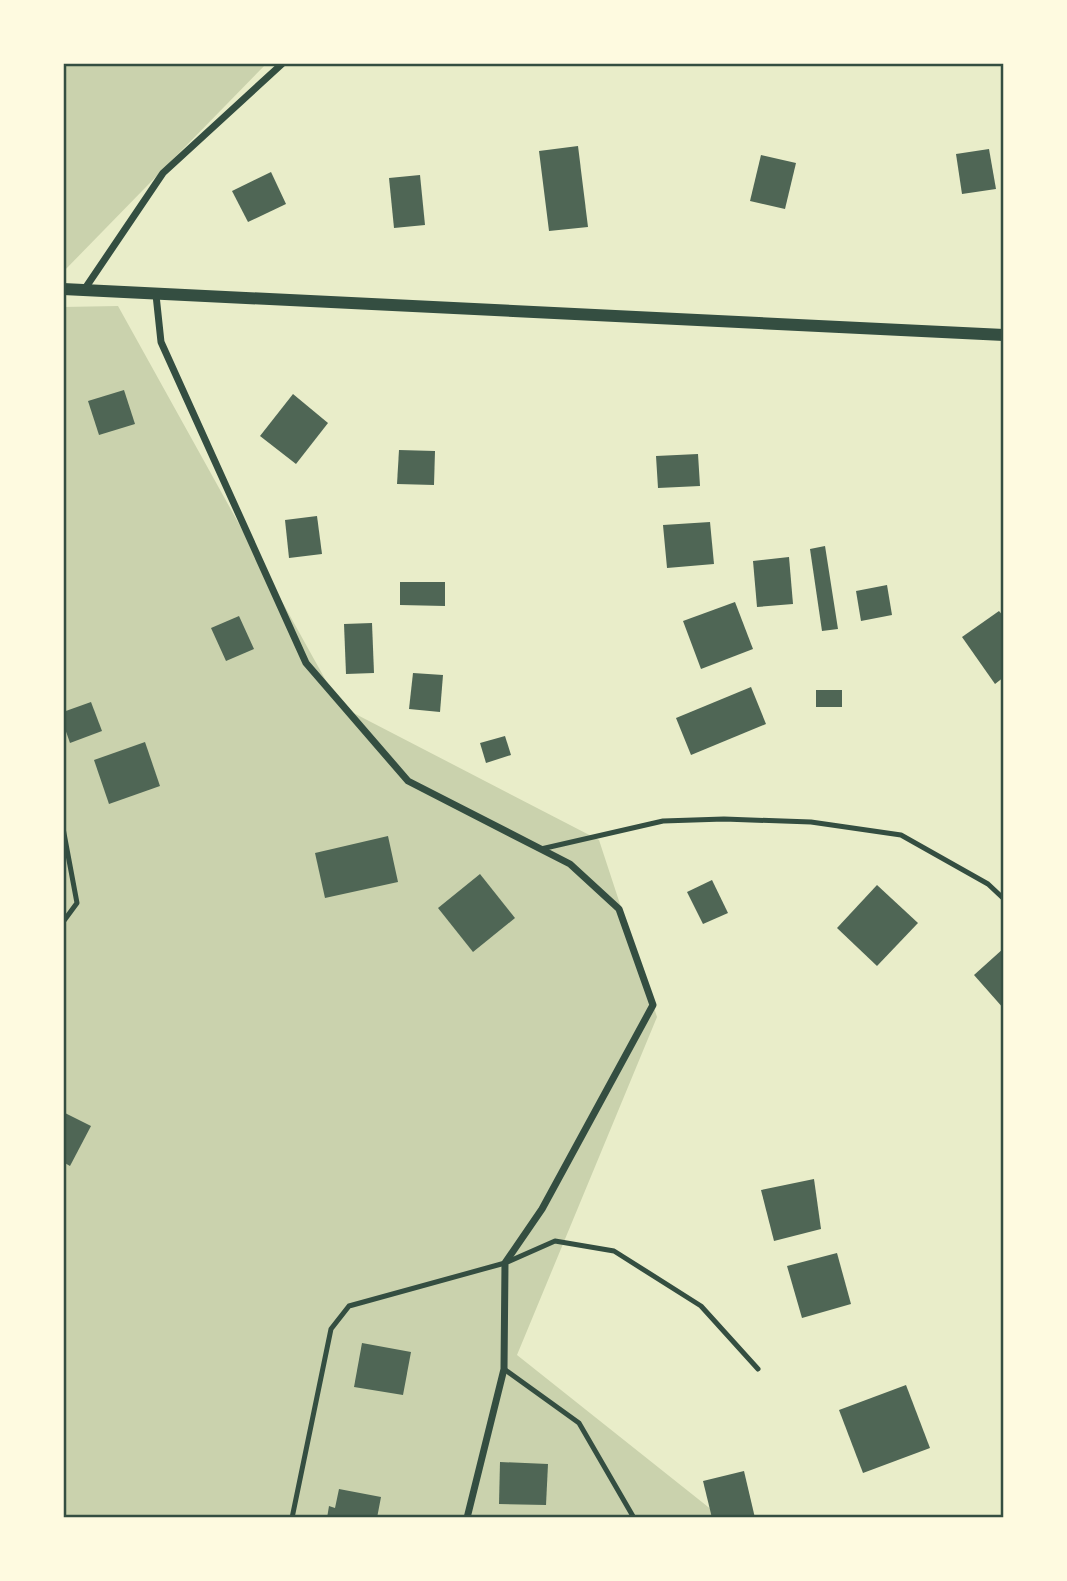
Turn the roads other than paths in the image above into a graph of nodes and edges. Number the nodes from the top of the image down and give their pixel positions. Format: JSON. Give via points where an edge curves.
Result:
{"nodes":[{"id":1,"x":283,"y":63,"type":"edge"},
{"id":2,"x":63,"y":289,"type":"edge"},
{"id":3,"x":84,"y":290,"type":"junction"},
{"id":4,"x":156,"y":295,"type":"junction"},
{"id":5,"x":1004,"y":335,"type":"edge"},
{"id":6,"x":63,"y":828,"type":"edge"},
{"id":7,"x":541,"y":849,"type":"junction"},
{"id":8,"x":1004,"y":899,"type":"edge"},
{"id":9,"x":63,"y":922,"type":"edge"},
{"id":10,"x":505,"y":1263,"type":"junction"},
{"id":11,"x":504,"y":1369,"type":"junction"},
{"id":12,"x":758,"y":1369,"type":"dead end"},
{"id":13,"x":292,"y":1518,"type":"edge"},
{"id":14,"x":467,"y":1518,"type":"edge"},
{"id":15,"x":634,"y":1518,"type":"edge"}],
"edges":[{"from":1,"to":3,"type":"street","via":[[163,173]]},
{"from":2,"to":3,"type":"street"},
{"from":3,"to":4,"type":"street"},
{"from":4,"to":5,"type":"street"},
{"from":4,"to":7,"type":"street","via":[[160,342],[306,663],[408,781]]},
{"from":6,"to":9,"type":"lane","via":[[77,903]]},
{"from":7,"to":8,"type":"lane","via":[[663,821],[811,822],[901,835],[988,884]]},
{"from":7,"to":10,"type":"street","via":[[570,864],[619,909],[653,1005],[542,1209]]},
{"from":10,"to":11,"type":"street"},
{"from":10,"to":12,"type":"lane","via":[[555,1241],[614,1251],[701,1306]]},
{"from":10,"to":13,"type":"lane","via":[[349,1306],[331,1329]]},
{"from":11,"to":14,"type":"street"},
{"from":11,"to":15,"type":"lane","via":[[579,1423]]}]}
